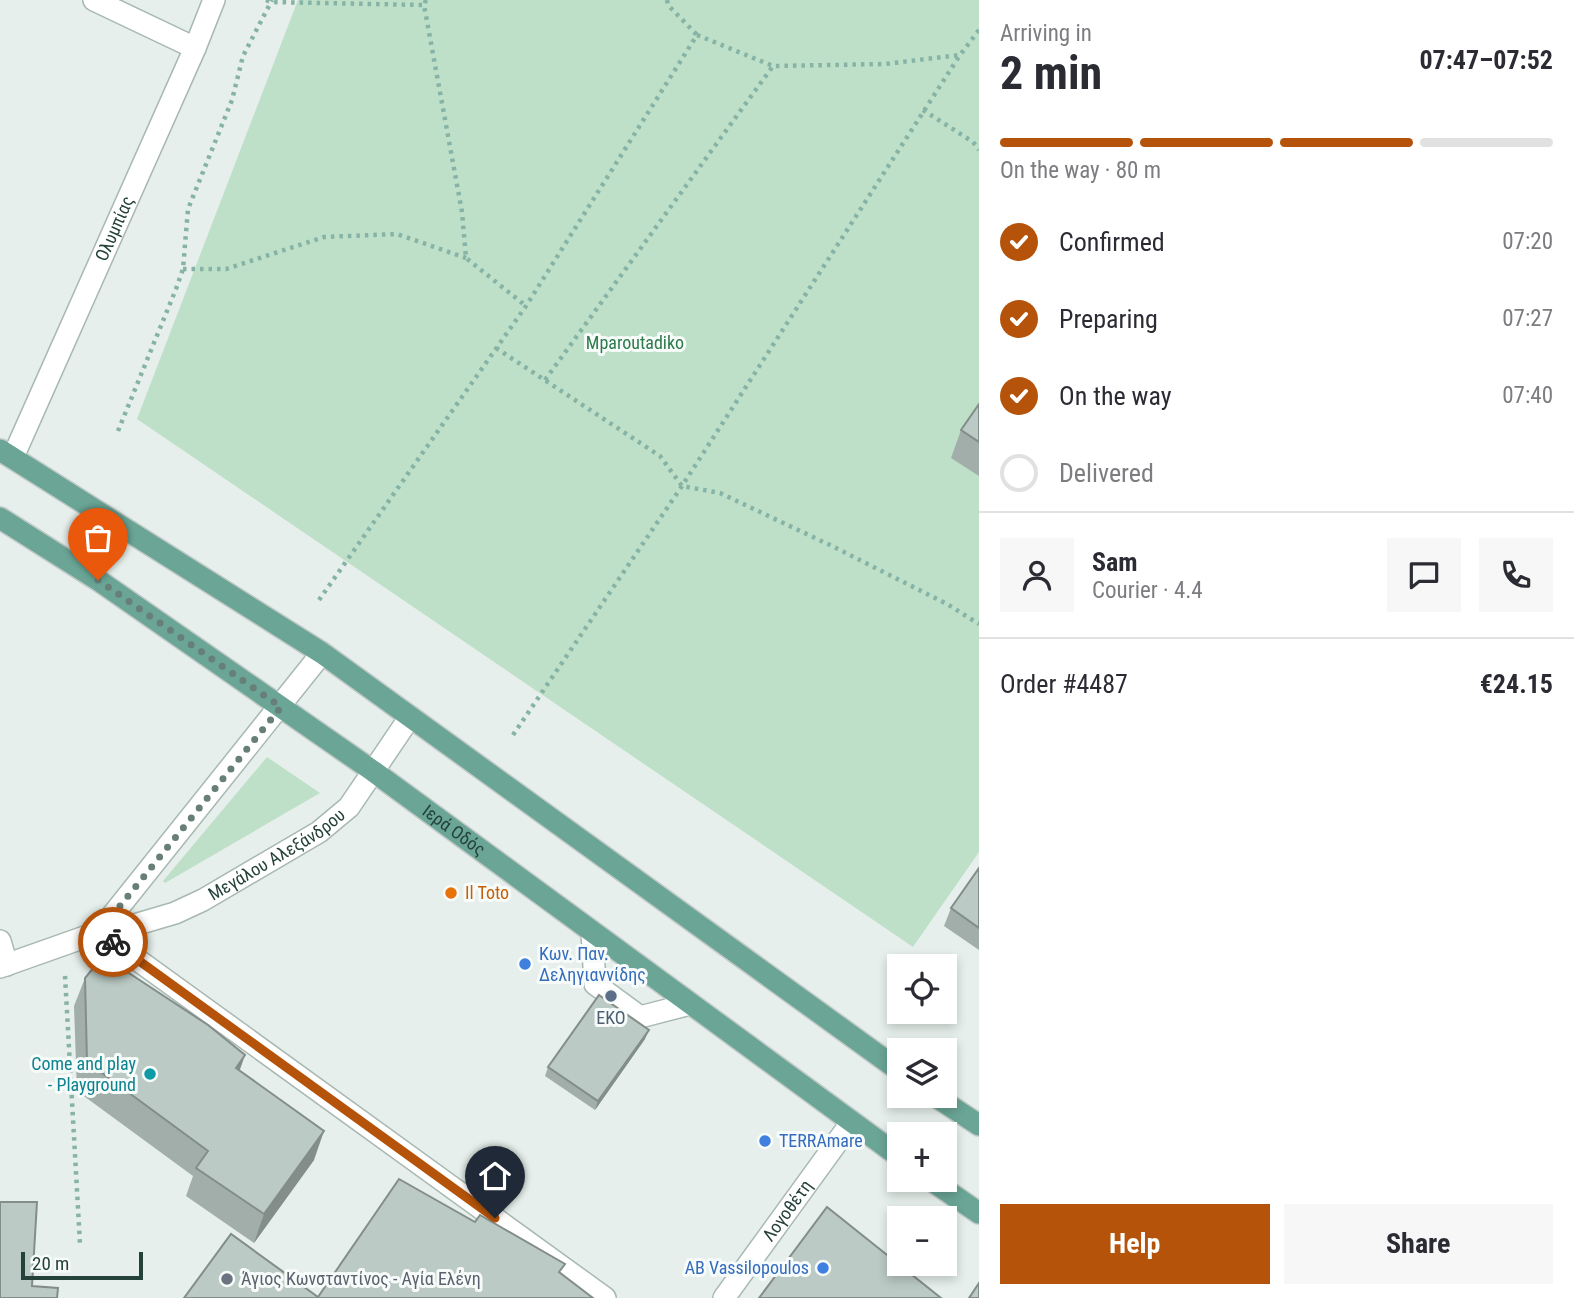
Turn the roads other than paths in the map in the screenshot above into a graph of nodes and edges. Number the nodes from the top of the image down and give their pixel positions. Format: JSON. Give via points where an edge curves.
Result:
{"nodes":[{"id":1,"x":94,"y":0,"type":"edge"},
{"id":2,"x":214,"y":0,"type":"edge"},
{"id":3,"x":195,"y":48,"type":"junction"},
{"id":4,"x":7,"y":454,"type":"edge"},
{"id":5,"x":0,"y":518,"type":"edge"},
{"id":6,"x":322,"y":653,"type":"junction"},
{"id":7,"x":281,"y":707,"type":"junction"},
{"id":8,"x":410,"y":717,"type":"junction"},
{"id":9,"x":373,"y":771,"type":"junction"},
{"id":10,"x":99,"y":932,"type":"junction"},
{"id":11,"x":592,"y":932,"type":"junction"},
{"id":12,"x":0,"y":941,"type":"edge"},
{"id":13,"x":4,"y":966,"type":"edge"},
{"id":14,"x":690,"y":1004,"type":"junction"},
{"id":15,"x":887,"y":1062,"type":"edge"},
{"id":16,"x":953,"y":1108,"type":"edge"},
{"id":17,"x":851,"y":1123,"type":"junction"},
{"id":18,"x":979,"y":1125,"type":"edge"},
{"id":19,"x":887,"y":1148,"type":"edge"},
{"id":20,"x":948,"y":1192,"type":"edge"},
{"id":21,"x":979,"y":1213,"type":"edge"},
{"id":22,"x":605,"y":1298,"type":"edge"},
{"id":23,"x":724,"y":1298,"type":"edge"}],
"edges":[{"from":1,"to":3,"type":"street"},
{"from":2,"to":3,"type":"street","name":"Ολυμπίας"},
{"from":3,"to":4,"type":"street","name":"Ολυμπίας"},
{"from":4,"to":6,"type":"main road"},
{"from":5,"to":7,"type":"main road","name":"Ιερά Οδός"},
{"from":6,"to":7,"type":"street"},
{"from":6,"to":8,"type":"main road"},
{"from":7,"to":9,"type":"main road","name":"Ιερά Οδός"},
{"from":7,"to":10,"type":"street"},
{"from":8,"to":9,"type":"street","name":"Μεγάλου Αλεξάνδρου"},
{"from":8,"to":15,"type":"main road"},
{"from":9,"to":10,"type":"street","name":"Μεγάλου Αλεξάνδρου","via":[[340,816],[319,832],[175,914]]},
{"from":9,"to":11,"type":"main road","name":"Ιερά Οδός"},
{"from":10,"to":13,"type":"street","name":"Μεγάλου Αλεξάνδρου"},
{"from":10,"to":22,"type":"street"},
{"from":11,"to":14,"type":"main road","name":"Ιερά Οδός"},
{"from":11,"to":14,"type":"street","via":[[595,984],[611,996],[640,1017]]},
{"from":12,"to":13,"type":"street"},
{"from":14,"to":17,"type":"main road","name":"Ιερά Οδός"},
{"from":16,"to":18,"type":"main road"},
{"from":17,"to":19,"type":"main road","name":"Ιερά Οδός"},
{"from":17,"to":23,"type":"street","name":"Λογοθέτη"},
{"from":20,"to":21,"type":"main road"}]}
